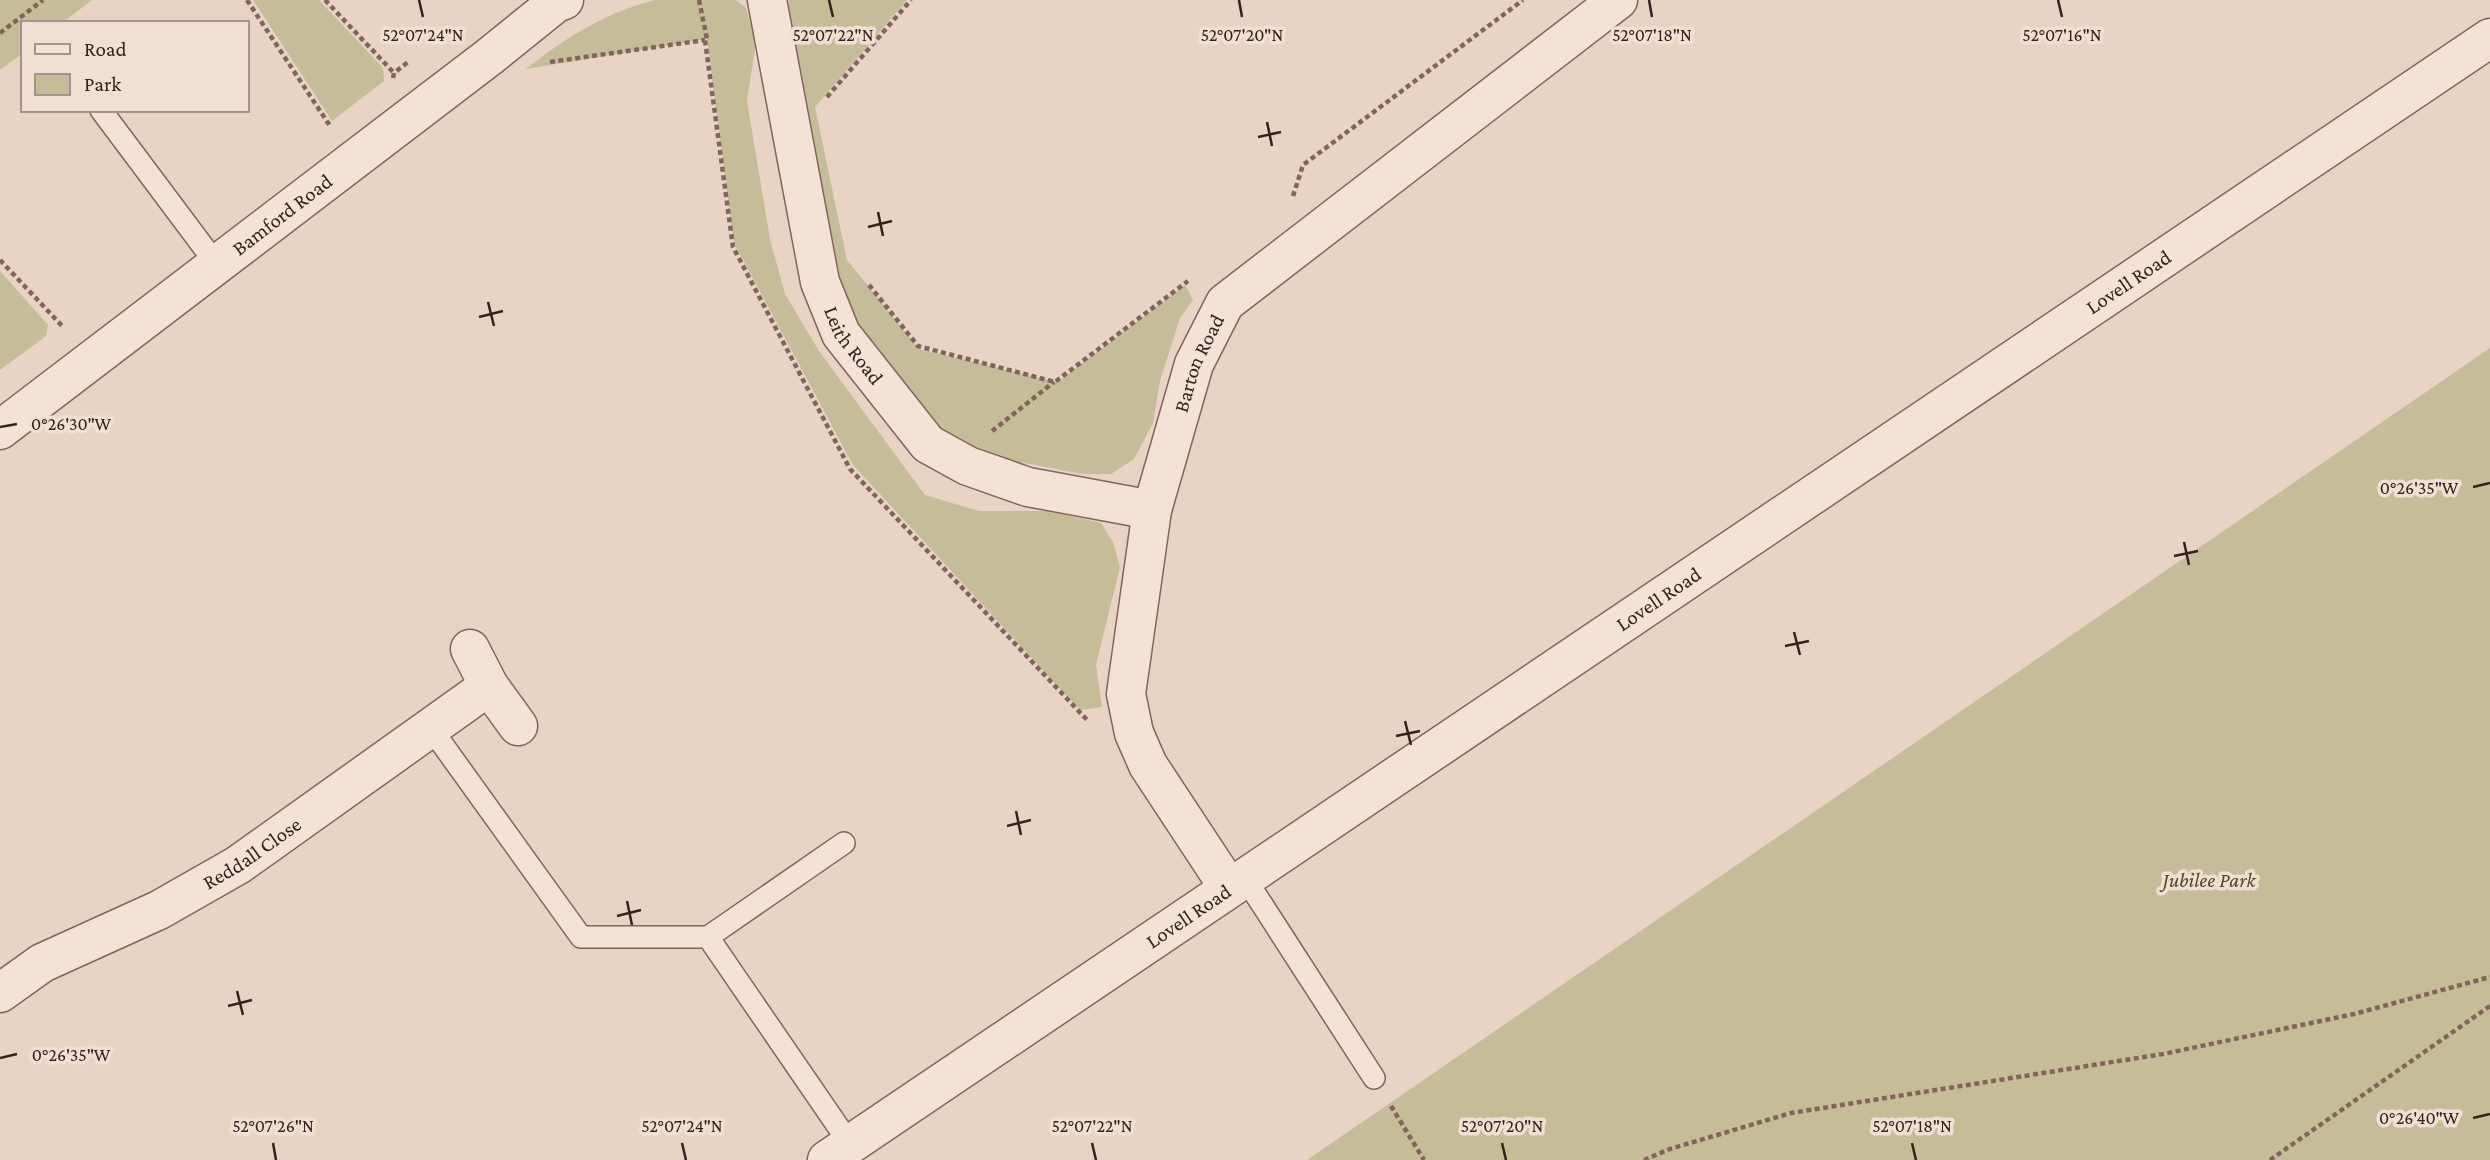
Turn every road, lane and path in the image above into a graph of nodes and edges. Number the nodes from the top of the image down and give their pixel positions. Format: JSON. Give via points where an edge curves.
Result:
{"nodes":[{"id":1,"x":43,"y":0,"type":"edge"},
{"id":2,"x":247,"y":0,"type":"edge"},
{"id":3,"x":325,"y":0,"type":"edge"},
{"id":4,"x":767,"y":0,"type":"edge"},
{"id":5,"x":911,"y":0,"type":"edge"},
{"id":6,"x":1523,"y":0,"type":"edge"},
{"id":7,"x":1618,"y":0,"type":"edge"},
{"id":8,"x":558,"y":1,"type":"edge"},
{"id":9,"x":0,"y":33,"type":"edge"},
{"id":10,"x":2490,"y":38,"type":"edge"},
{"id":11,"x":705,"y":40,"type":"dead end"},
{"id":12,"x":489,"y":57,"type":"junction"},
{"id":13,"x":394,"y":73,"type":"dead end"},
{"id":14,"x":826,"y":98,"type":"dead end"},
{"id":15,"x":102,"y":112,"type":"edge"},
{"id":16,"x":332,"y":129,"type":"dead end"},
{"id":17,"x":1292,"y":198,"type":"dead end"},
{"id":18,"x":0,"y":260,"type":"edge"},
{"id":19,"x":217,"y":265,"type":"junction"},
{"id":20,"x":1194,"y":277,"type":"dead end"},
{"id":21,"x":866,"y":281,"type":"dead end"},
{"id":22,"x":69,"y":334,"type":"dead end"},
{"id":23,"x":1055,"y":382,"type":"junction"},
{"id":24,"x":0,"y":430,"type":"edge"},
{"id":25,"x":957,"y":459,"type":"junction"},
{"id":26,"x":1152,"y":510,"type":"junction"},
{"id":27,"x":470,"y":649,"type":"dead end"},
{"id":28,"x":489,"y":686,"type":"junction"},
{"id":29,"x":518,"y":726,"type":"dead end"},
{"id":30,"x":430,"y":727,"type":"junction"},
{"id":31,"x":845,"y":843,"type":"dead end"},
{"id":32,"x":1237,"y":883,"type":"junction"},
{"id":33,"x":708,"y":937,"type":"junction"},
{"id":34,"x":2490,"y":977,"type":"edge"},
{"id":35,"x":0,"y":993,"type":"edge"},
{"id":36,"x":2490,"y":1006,"type":"edge"},
{"id":37,"x":1374,"y":1078,"type":"joint"},
{"id":38,"x":838,"y":1152,"type":"edge"},
{"id":39,"x":1424,"y":1160,"type":"edge"},
{"id":40,"x":1644,"y":1160,"type":"edge"},
{"id":41,"x":2270,"y":1160,"type":"edge"}],
"edges":[{"from":1,"to":9,"type":"path"},
{"from":2,"to":16,"type":"path"},
{"from":3,"to":13,"type":"path"},
{"from":4,"to":25,"type":"street","name":"Leith Road","via":[[820,282],[841,334],[928,444]]},
{"from":5,"to":14,"type":"path"},
{"from":6,"to":17,"type":"path","via":[[1303,165]]},
{"from":7,"to":26,"type":"street","name":"Barton Road","via":[[1224,303],[1194,364]]},
{"from":8,"to":12,"type":"street","name":"Bamford Road"},
{"from":10,"to":32,"type":"street","name":"Lovell Road"},
{"from":11,"to":12,"type":"path","via":[[526,66]]},
{"from":12,"to":19,"type":"street","name":"Bamford Road"},
{"from":15,"to":19,"type":"lane"},
{"from":18,"to":22,"type":"path"},
{"from":19,"to":24,"type":"street","name":"Bamford Road"},
{"from":20,"to":23,"type":"path"},
{"from":21,"to":23,"type":"path","via":[[918,346]]},
{"from":23,"to":25,"type":"path"},
{"from":25,"to":26,"type":"street","name":"Leith Road","via":[[1028,487]]},
{"from":26,"to":32,"type":"street","name":"Barton Road","via":[[1126,694],[1134,733],[1148,765]]},
{"from":27,"to":28,"type":"street"},
{"from":28,"to":29,"type":"street"},
{"from":28,"to":30,"type":"street","name":"Reddall Close"},
{"from":30,"to":33,"type":"lane","via":[[581,937]]},
{"from":30,"to":35,"type":"street","name":"Reddall Close","via":[[238,865],[159,910],[42,963]]},
{"from":31,"to":33,"type":"lane"},
{"from":32,"to":37,"type":"lane"},
{"from":32,"to":38,"type":"street","name":"Lovell Road"},
{"from":33,"to":38,"type":"lane"},
{"from":34,"to":40,"type":"path","via":[[2354,1014],[2163,1054],[1791,1113]]},
{"from":36,"to":41,"type":"path"},
{"from":37,"to":39,"type":"path"}]}
